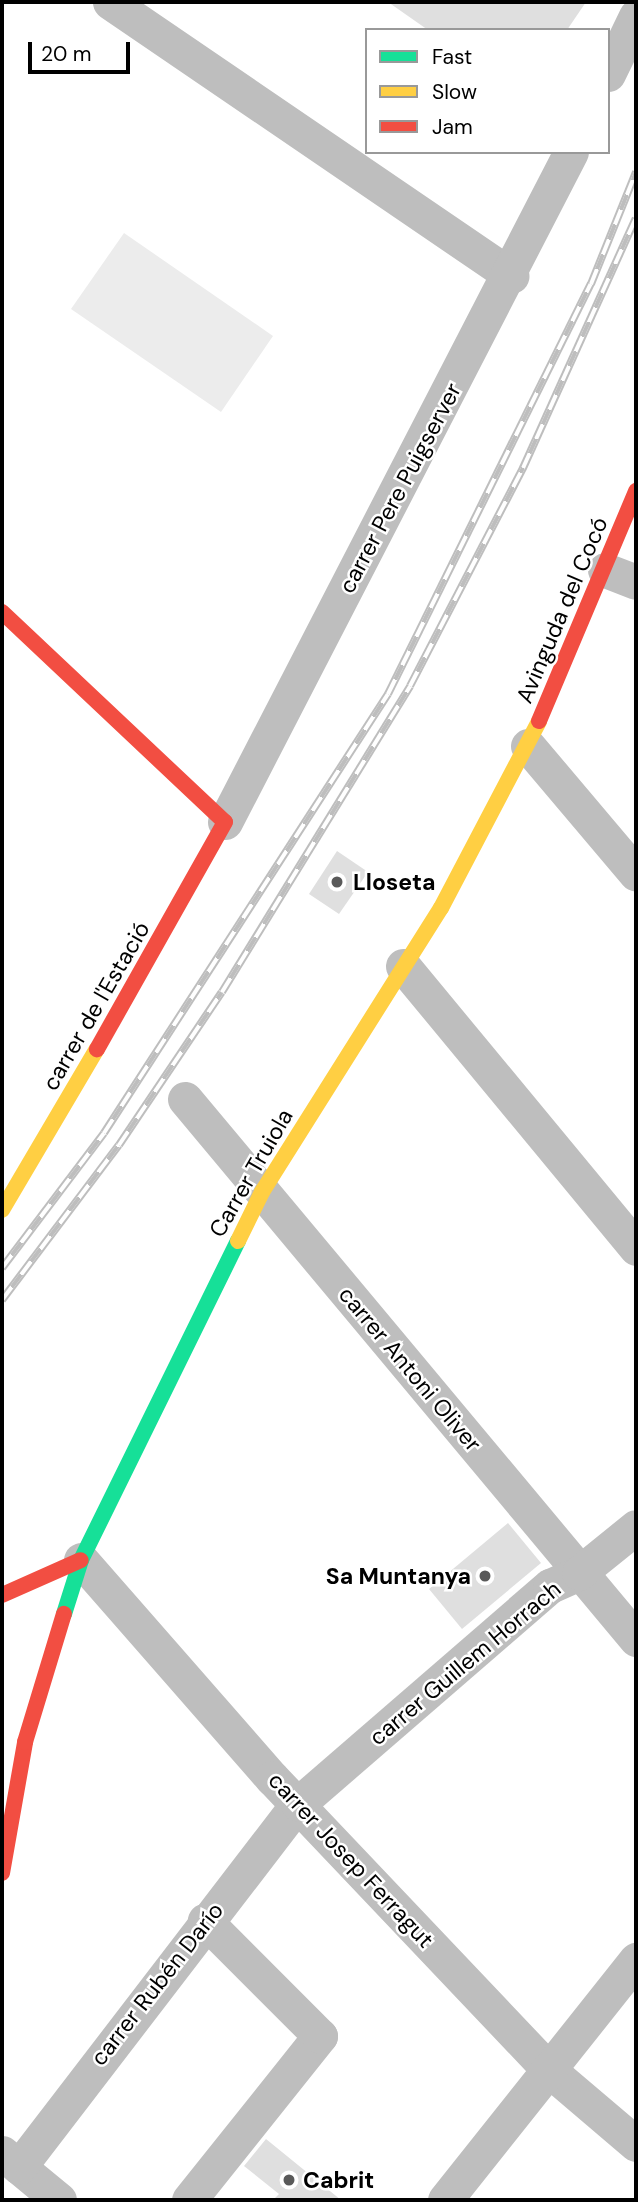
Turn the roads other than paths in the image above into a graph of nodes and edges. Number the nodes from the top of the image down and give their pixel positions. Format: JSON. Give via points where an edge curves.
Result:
{"nodes":[{"id":1,"x":110,"y":2,"type":"edge"},
{"id":2,"x":636,"y":16,"type":"edge"},
{"id":3,"x":610,"y":70,"type":"edge"},
{"id":4,"x":570,"y":154,"type":"edge"},
{"id":5,"x":511,"y":276,"type":"junction"},
{"id":6,"x":636,"y":491,"type":"edge"},
{"id":7,"x":621,"y":576,"type":"edge"},
{"id":8,"x":2,"y":611,"type":"edge"},
{"id":9,"x":528,"y":746,"type":"junction"},
{"id":10,"x":225,"y":822,"type":"junction"},
{"id":11,"x":636,"y":874,"type":"edge"},
{"id":12,"x":404,"y":966,"type":"junction"},
{"id":13,"x":185,"y":1099,"type":"dead end"},
{"id":14,"x":262,"y":1192,"type":"junction"},
{"id":15,"x":2,"y":1210,"type":"edge"},
{"id":16,"x":636,"y":1248,"type":"edge"},
{"id":17,"x":636,"y":1527,"type":"edge"},
{"id":18,"x":81,"y":1560,"type":"junction"},
{"id":19,"x":579,"y":1573,"type":"junction"},
{"id":20,"x":2,"y":1595,"type":"edge"},
{"id":21,"x":636,"y":1639,"type":"edge"},
{"id":22,"x":298,"y":1804,"type":"junction"},
{"id":23,"x":2,"y":1872,"type":"edge"},
{"id":24,"x":205,"y":1922,"type":"junction"},
{"id":25,"x":636,"y":1960,"type":"edge"},
{"id":26,"x":549,"y":2070,"type":"junction"},
{"id":27,"x":636,"y":2144,"type":"edge"},
{"id":28,"x":10,"y":2160,"type":"edge"},
{"id":29,"x":59,"y":2200,"type":"edge"},
{"id":30,"x":189,"y":2200,"type":"edge"},
{"id":31,"x":445,"y":2200,"type":"edge"}],
"edges":[{"from":1,"to":5,"type":"street"},
{"from":2,"to":3,"type":"street"},
{"from":4,"to":5,"type":"street","name":"carrer Pere Puigserver"},
{"from":5,"to":10,"type":"street","name":"carrer Pere Puigserver"},
{"from":6,"to":7,"type":"main road","name":"Avinguda del Cocó"},
{"from":7,"to":9,"type":"main road","name":"Avinguda del Cocó"},
{"from":8,"to":10,"type":"main road"},
{"from":9,"to":11,"type":"street"},
{"from":9,"to":12,"type":"main road","name":"Carrer Truiola"},
{"from":10,"to":15,"type":"main road","name":"carrer de l'Estació","via":[[131,993]]},
{"from":12,"to":14,"type":"main road","name":"Carrer Truiola"},
{"from":12,"to":16,"type":"street"},
{"from":13,"to":14,"type":"street","name":"carrer Antoni Oliver"},
{"from":14,"to":18,"type":"main road","name":"Carrer Truiola"},
{"from":14,"to":19,"type":"street","name":"carrer Antoni Oliver"},
{"from":17,"to":19,"type":"street","name":"carrer Guillem Horrach"},
{"from":18,"to":20,"type":"main road","via":[[21,1581]]},
{"from":18,"to":22,"type":"street","name":"carrer Josep Ferragut"},
{"from":18,"to":23,"type":"main road","name":"Carrer Truiola","via":[[25,1742]]},
{"from":19,"to":21,"type":"street","name":"carrer Antoni Oliver"},
{"from":19,"to":22,"type":"street","name":"carrer Guillem Horrach","via":[[550,1586]]},
{"from":22,"to":24,"type":"street","name":"carrer Rubén Darío"},
{"from":22,"to":26,"type":"street","name":"carrer Josep Ferragut"},
{"from":24,"to":28,"type":"street","name":"carrer Rubén Darío"},
{"from":24,"to":30,"type":"street","via":[[320,2036]]},
{"from":25,"to":26,"type":"street"},
{"from":26,"to":27,"type":"street","name":"carrer Josep Ferragut"},
{"from":26,"to":31,"type":"street"},
{"from":28,"to":29,"type":"street"}]}
